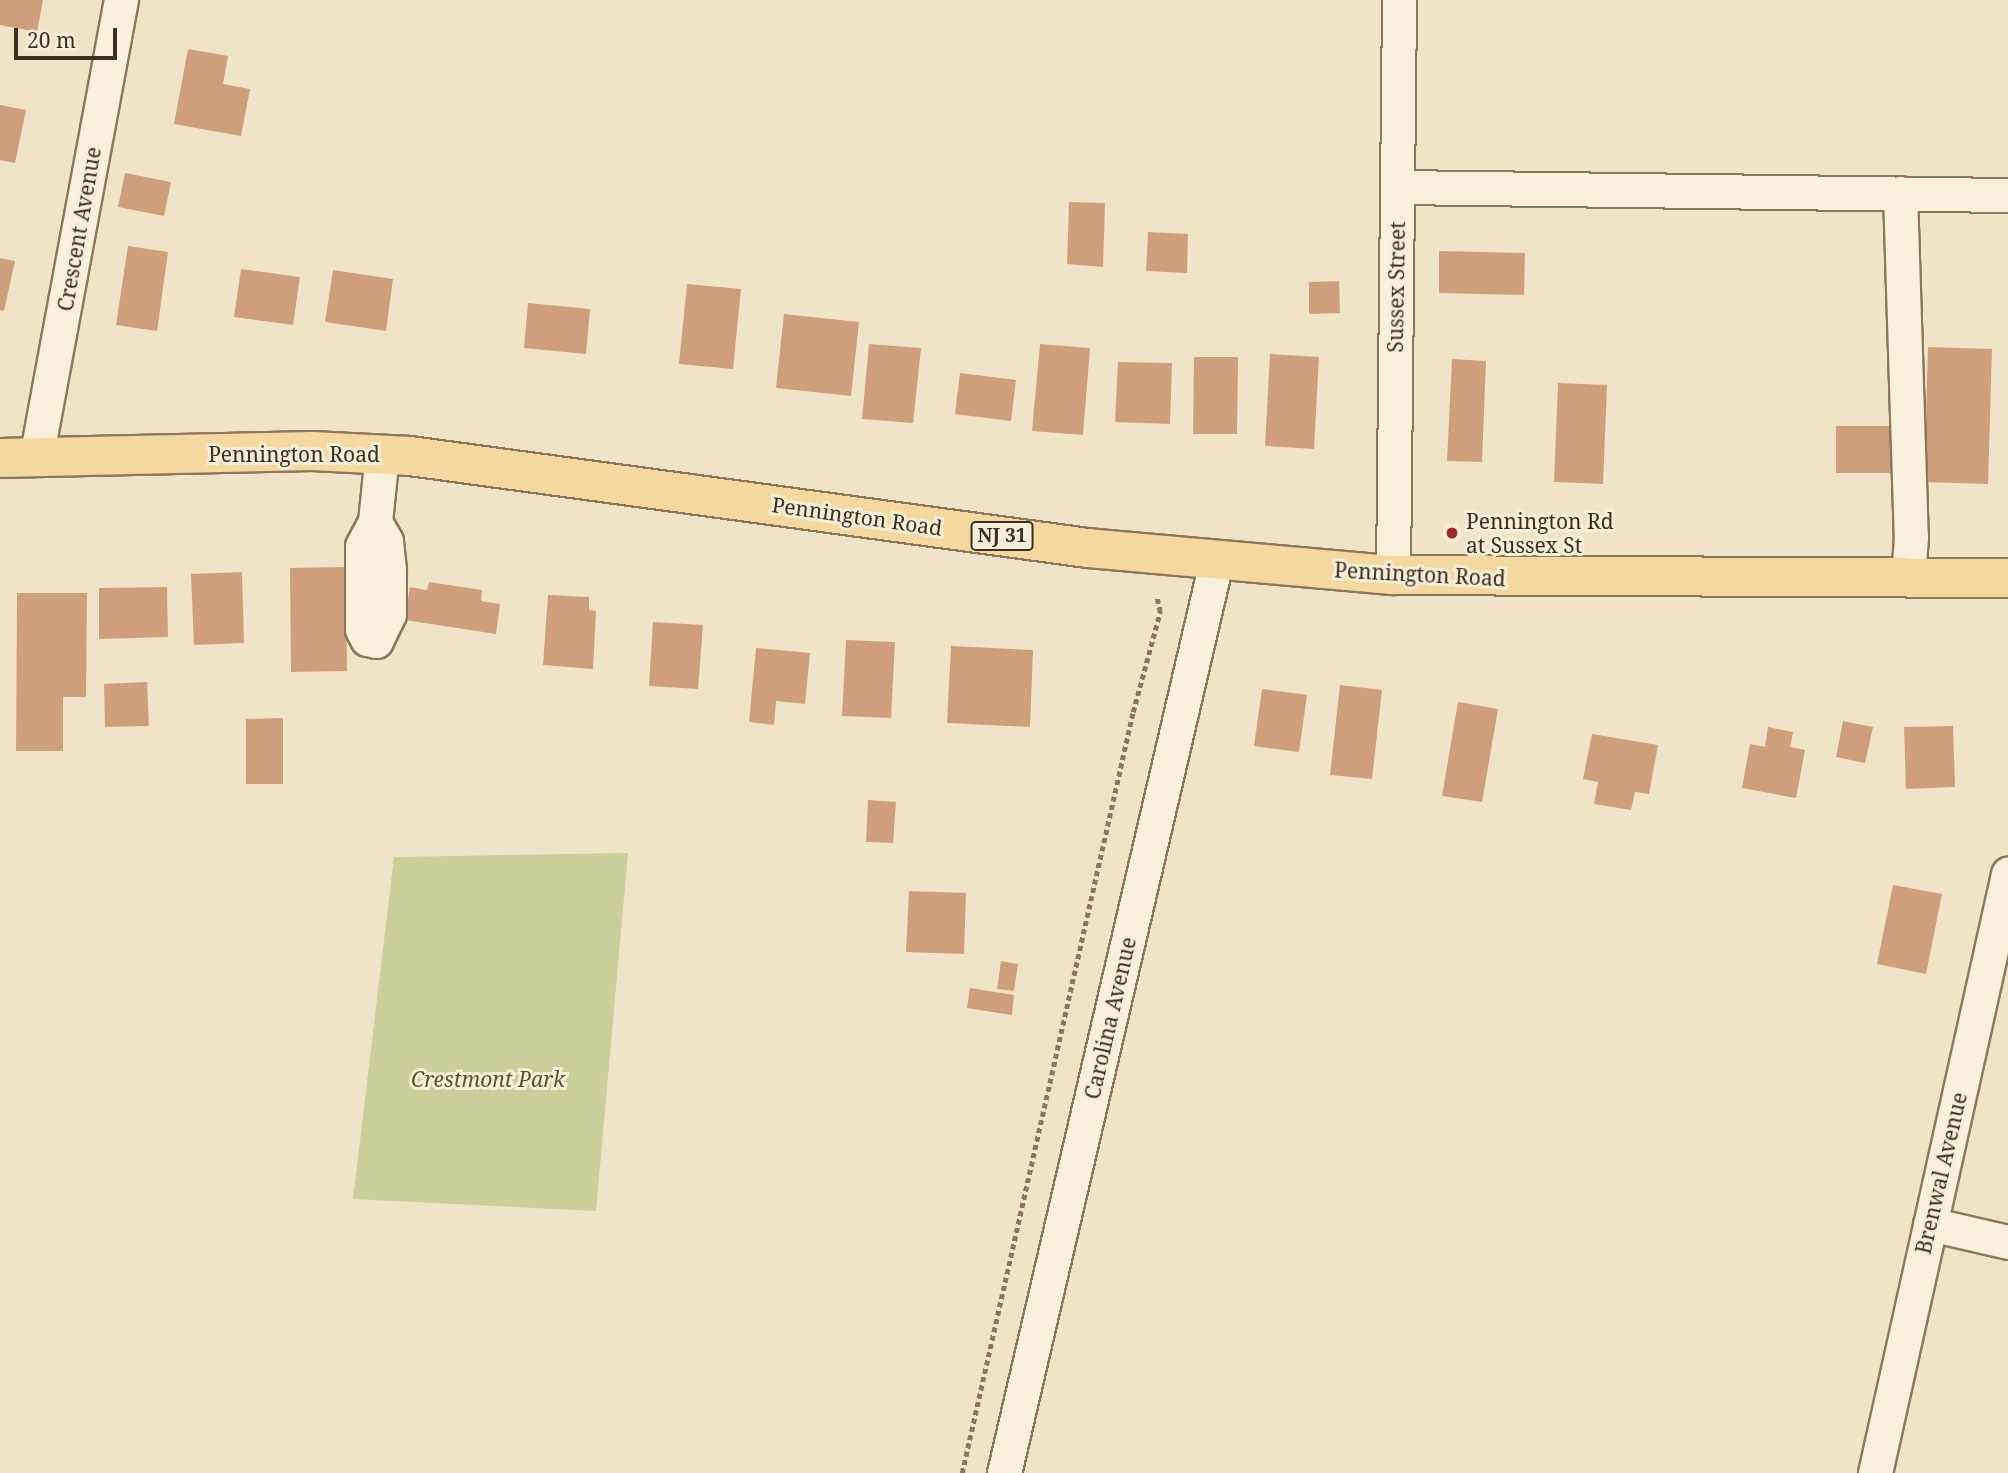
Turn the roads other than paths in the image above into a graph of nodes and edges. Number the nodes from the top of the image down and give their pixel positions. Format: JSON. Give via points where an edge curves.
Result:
{"nodes":[{"id":1,"x":121,"y":0,"type":"edge"},
{"id":2,"x":1399,"y":0,"type":"edge"},
{"id":3,"x":1397,"y":187,"type":"junction"},
{"id":4,"x":1900,"y":193,"type":"junction"},
{"id":5,"x":2008,"y":195,"type":"edge"},
{"id":6,"x":382,"y":453,"type":"junction"},
{"id":7,"x":18,"y":458,"type":"edge"},
{"id":8,"x":374,"y":522,"type":"dead end"},
{"id":9,"x":1216,"y":562,"type":"junction"},
{"id":10,"x":1393,"y":575,"type":"junction"},
{"id":11,"x":1908,"y":578,"type":"junction"},
{"id":12,"x":2008,"y":578,"type":"edge"},
{"id":13,"x":2008,"y":874,"type":"edge"},
{"id":14,"x":1930,"y":1224,"type":"junction"},
{"id":15,"x":2008,"y":1242,"type":"edge"},
{"id":16,"x":1004,"y":1473,"type":"edge"},
{"id":17,"x":1875,"y":1473,"type":"edge"}],
"edges":[{"from":1,"to":7,"type":"street","name":"Crescent Avenue"},
{"from":2,"to":3,"type":"street","name":"Sussex Street"},
{"from":3,"to":4,"type":"street"},
{"from":3,"to":10,"type":"street","name":"Sussex Street"},
{"from":4,"to":5,"type":"street"},
{"from":4,"to":11,"type":"street","via":[[1911,537]]},
{"from":6,"to":7,"type":"main road","name":"Pennington Road","number":"NJ 31","via":[[312,450]]},
{"from":6,"to":8,"type":"street"},
{"from":6,"to":9,"type":"main road","name":"Pennington Road","number":"NJ 31"},
{"from":9,"to":10,"type":"main road","name":"Pennington Road","number":"NJ 31"},
{"from":9,"to":16,"type":"street","name":"Carolina Avenue"},
{"from":10,"to":11,"type":"main road","name":"Pennington Road","number":"NJ 31"},
{"from":11,"to":12,"type":"main road","name":"Pennington Road","number":"NJ 31"},
{"from":13,"to":14,"type":"street","name":"Brenwal Avenue"},
{"from":14,"to":15,"type":"street"},
{"from":14,"to":17,"type":"street","name":"Brenwal Avenue"}]}
